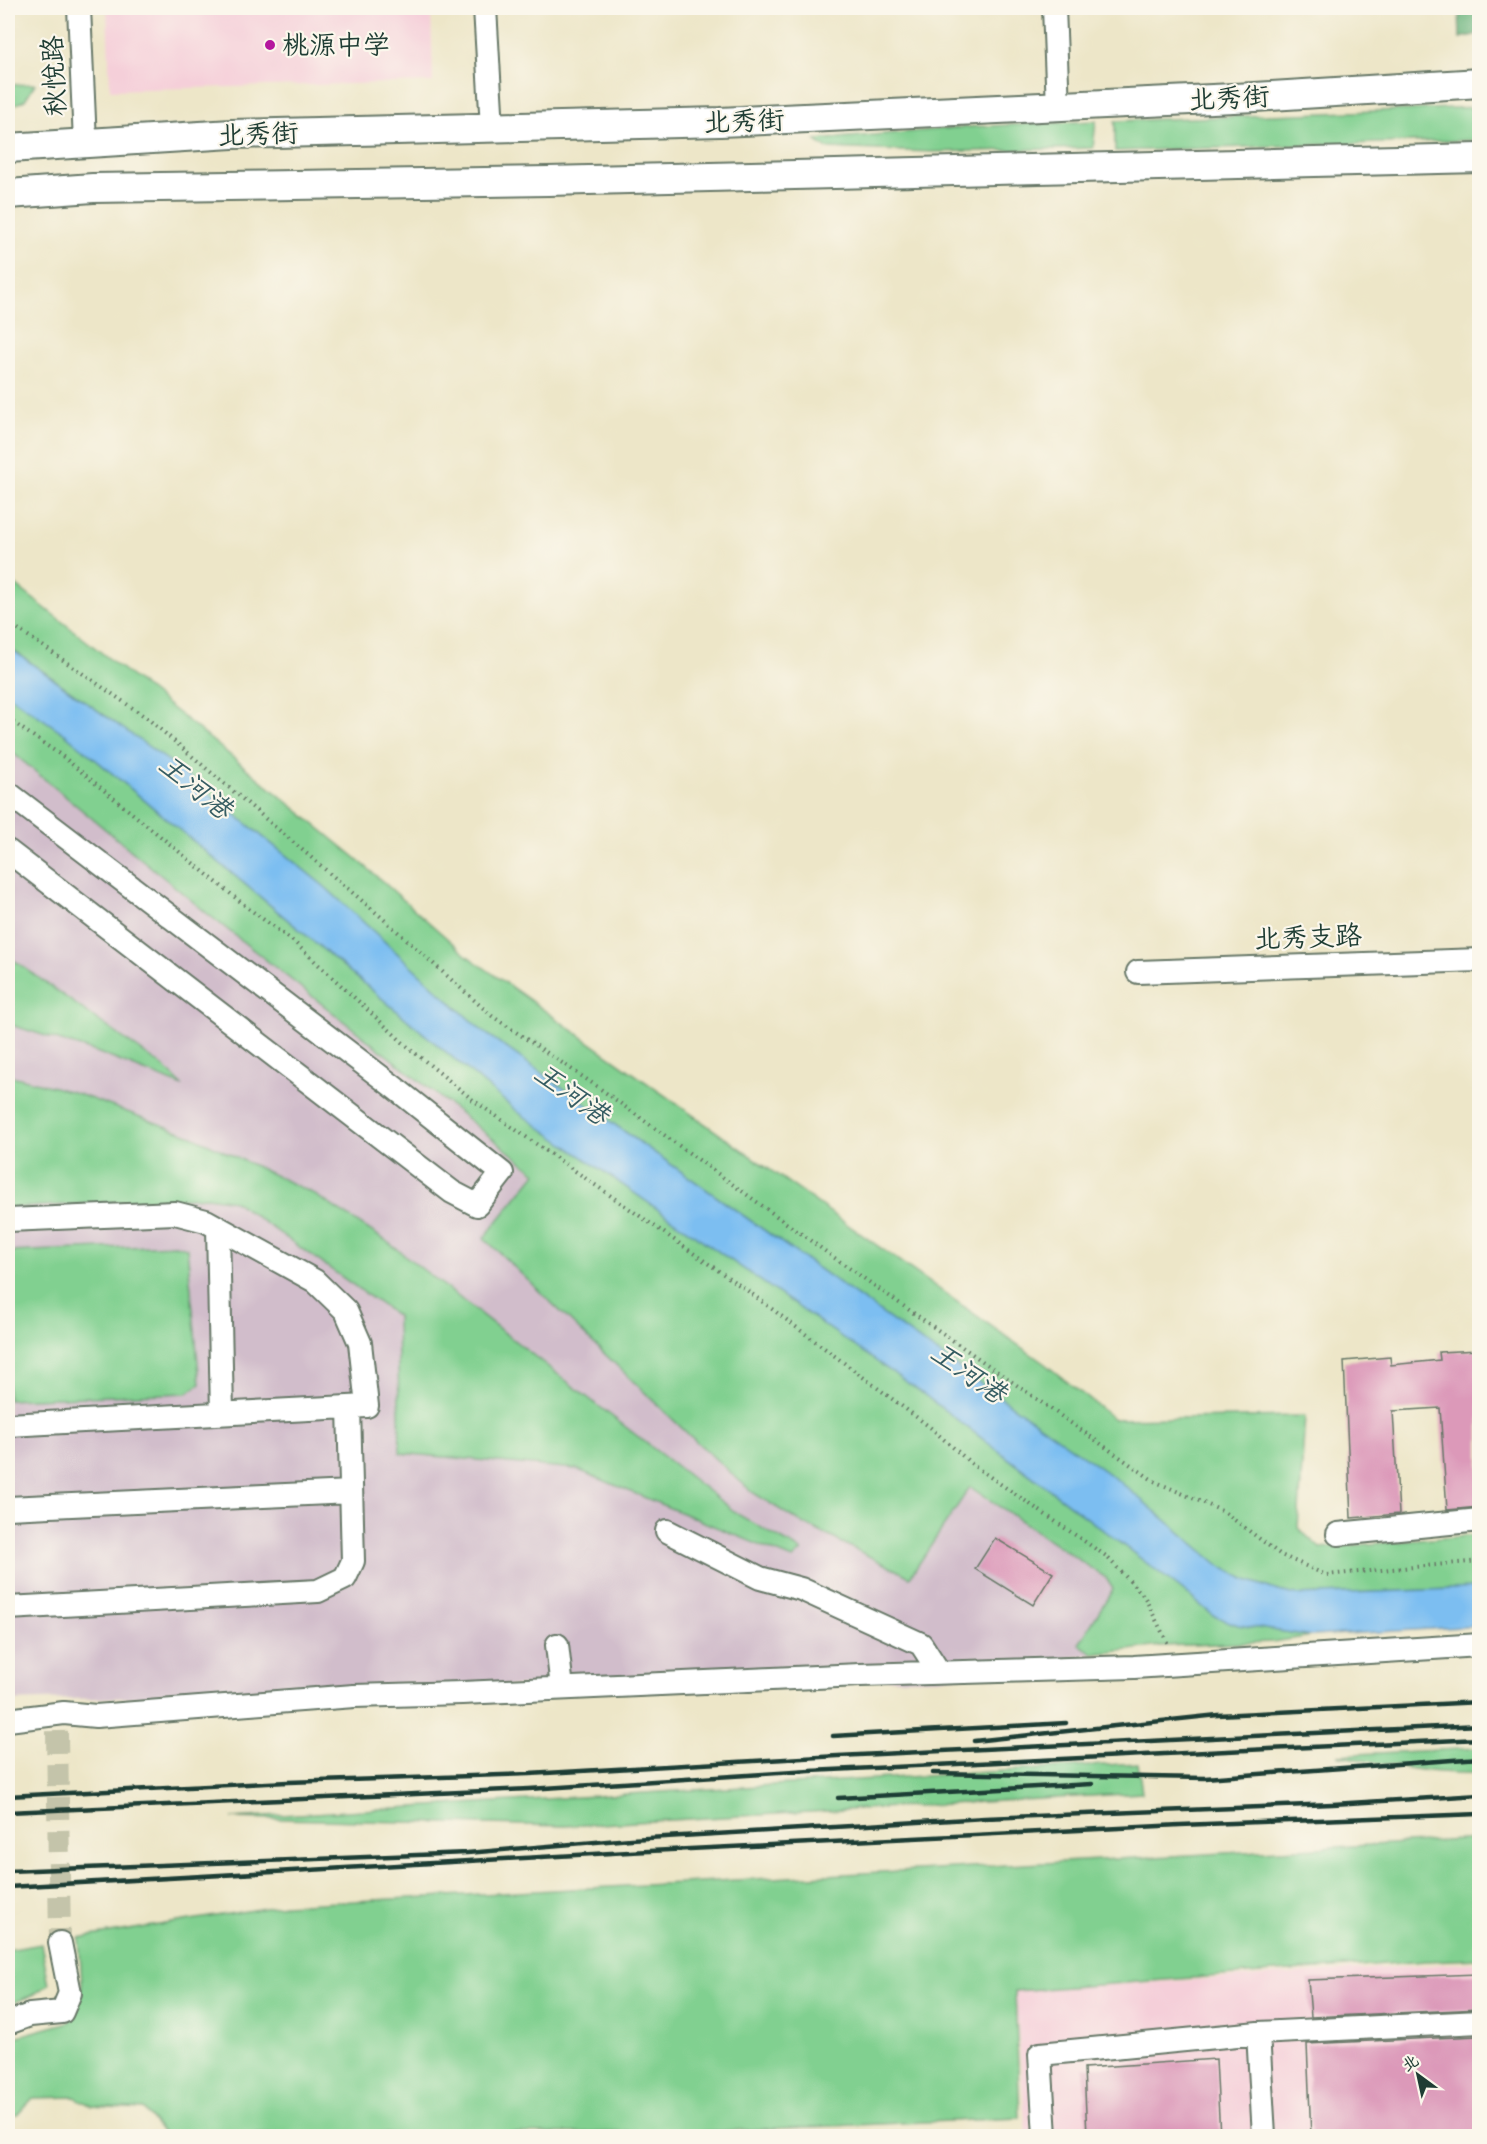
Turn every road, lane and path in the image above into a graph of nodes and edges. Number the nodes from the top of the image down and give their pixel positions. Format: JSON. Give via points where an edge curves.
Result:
{"nodes":[{"id":1,"x":79,"y":8,"type":"edge"},
{"id":2,"x":484,"y":8,"type":"edge"},
{"id":3,"x":1054,"y":8,"type":"edge"},
{"id":4,"x":1479,"y":84,"type":"edge"},
{"id":5,"x":1058,"y":106,"type":"junction"},
{"id":6,"x":492,"y":128,"type":"junction"},
{"id":7,"x":85,"y":142,"type":"junction"},
{"id":8,"x":8,"y":148,"type":"edge"},
{"id":9,"x":1479,"y":158,"type":"edge"},
{"id":10,"x":8,"y":194,"type":"edge"},
{"id":11,"x":8,"y":622,"type":"edge"},
{"id":12,"x":8,"y":719,"type":"edge"},
{"id":13,"x":8,"y":793,"type":"edge"},
{"id":14,"x":8,"y":851,"type":"edge"},
{"id":15,"x":1479,"y":960,"type":"edge"},
{"id":16,"x":1138,"y":972,"type":"dead end"},
{"id":17,"x":8,"y":1220,"type":"edge"},
{"id":18,"x":218,"y":1228,"type":"junction"},
{"id":19,"x":349,"y":1407,"type":"junction"},
{"id":20,"x":222,"y":1413,"type":"junction"},
{"id":21,"x":8,"y":1425,"type":"edge"},
{"id":22,"x":351,"y":1492,"type":"junction"},
{"id":23,"x":8,"y":1508,"type":"edge"},
{"id":24,"x":1479,"y":1520,"type":"edge"},
{"id":25,"x":667,"y":1531,"type":"dead end"},
{"id":26,"x":1338,"y":1534,"type":"dead end"},
{"id":27,"x":1479,"y":1561,"type":"edge"},
{"id":28,"x":8,"y":1608,"type":"edge"},
{"id":29,"x":557,"y":1645,"type":"dead end"},
{"id":30,"x":1479,"y":1645,"type":"edge"},
{"id":31,"x":1178,"y":1664,"type":"junction"},
{"id":32,"x":939,"y":1672,"type":"junction"},
{"id":33,"x":562,"y":1688,"type":"junction"},
{"id":34,"x":8,"y":1720,"type":"edge"},
{"id":35,"x":60,"y":1943,"type":"tunnel mouth"},
{"id":36,"x":1479,"y":2022,"type":"edge"},
{"id":37,"x":8,"y":2023,"type":"edge"},
{"id":38,"x":1258,"y":2033,"type":"junction"},
{"id":39,"x":1045,"y":2136,"type":"edge"},
{"id":40,"x":1264,"y":2136,"type":"edge"}],
"edges":[{"from":1,"to":7,"type":"street","name":"秋悦路"},
{"from":2,"to":6,"type":"street"},
{"from":3,"to":5,"type":"street"},
{"from":4,"to":5,"type":"main road","name":"北秀街"},
{"from":5,"to":6,"type":"main road","name":"北秀街"},
{"from":6,"to":7,"type":"main road","name":"北秀街"},
{"from":7,"to":8,"type":"main road","name":"北秀街"},
{"from":9,"to":10,"type":"main road","name":"北秀街","via":[[548,182],[104,188]]},
{"from":11,"to":27,"type":"path","via":[[147,718],[492,1016],[1154,1481],[1224,1512],[1281,1555],[1326,1575]]},
{"from":12,"to":31,"type":"path","via":[[62,756],[294,942],[409,1048],[473,1100],[752,1294],[931,1428],[974,1466],[1106,1556],[1144,1596]]},
{"from":13,"to":14,"type":"street","via":[[502,1173],[477,1205],[452,1192]]},
{"from":15,"to":16,"type":"street","name":"北秀支路"},
{"from":17,"to":18,"type":"street","via":[[175,1213]]},
{"from":18,"to":19,"type":"street","via":[[315,1281],[346,1311],[360,1343],[367,1406]]},
{"from":18,"to":20,"type":"street"},
{"from":19,"to":20,"type":"street"},
{"from":19,"to":22,"type":"street"},
{"from":20,"to":21,"type":"street"},
{"from":22,"to":23,"type":"street"},
{"from":22,"to":28,"type":"street","via":[[353,1561],[345,1578],[318,1591]]},
{"from":24,"to":26,"type":"street"},
{"from":25,"to":32,"type":"street","via":[[760,1578],[801,1589],[921,1644]]},
{"from":29,"to":33,"type":"street"},
{"from":30,"to":31,"type":"street"},
{"from":31,"to":32,"type":"street"},
{"from":32,"to":33,"type":"street"},
{"from":33,"to":34,"type":"street","via":[[354,1696],[60,1722]]},
{"from":35,"to":37,"type":"street","via":[[70,1993],[62,2012],[30,2014]]},
{"from":36,"to":38,"type":"street"},
{"from":38,"to":39,"type":"street","via":[[1040,2054]]},
{"from":38,"to":40,"type":"street"}]}
